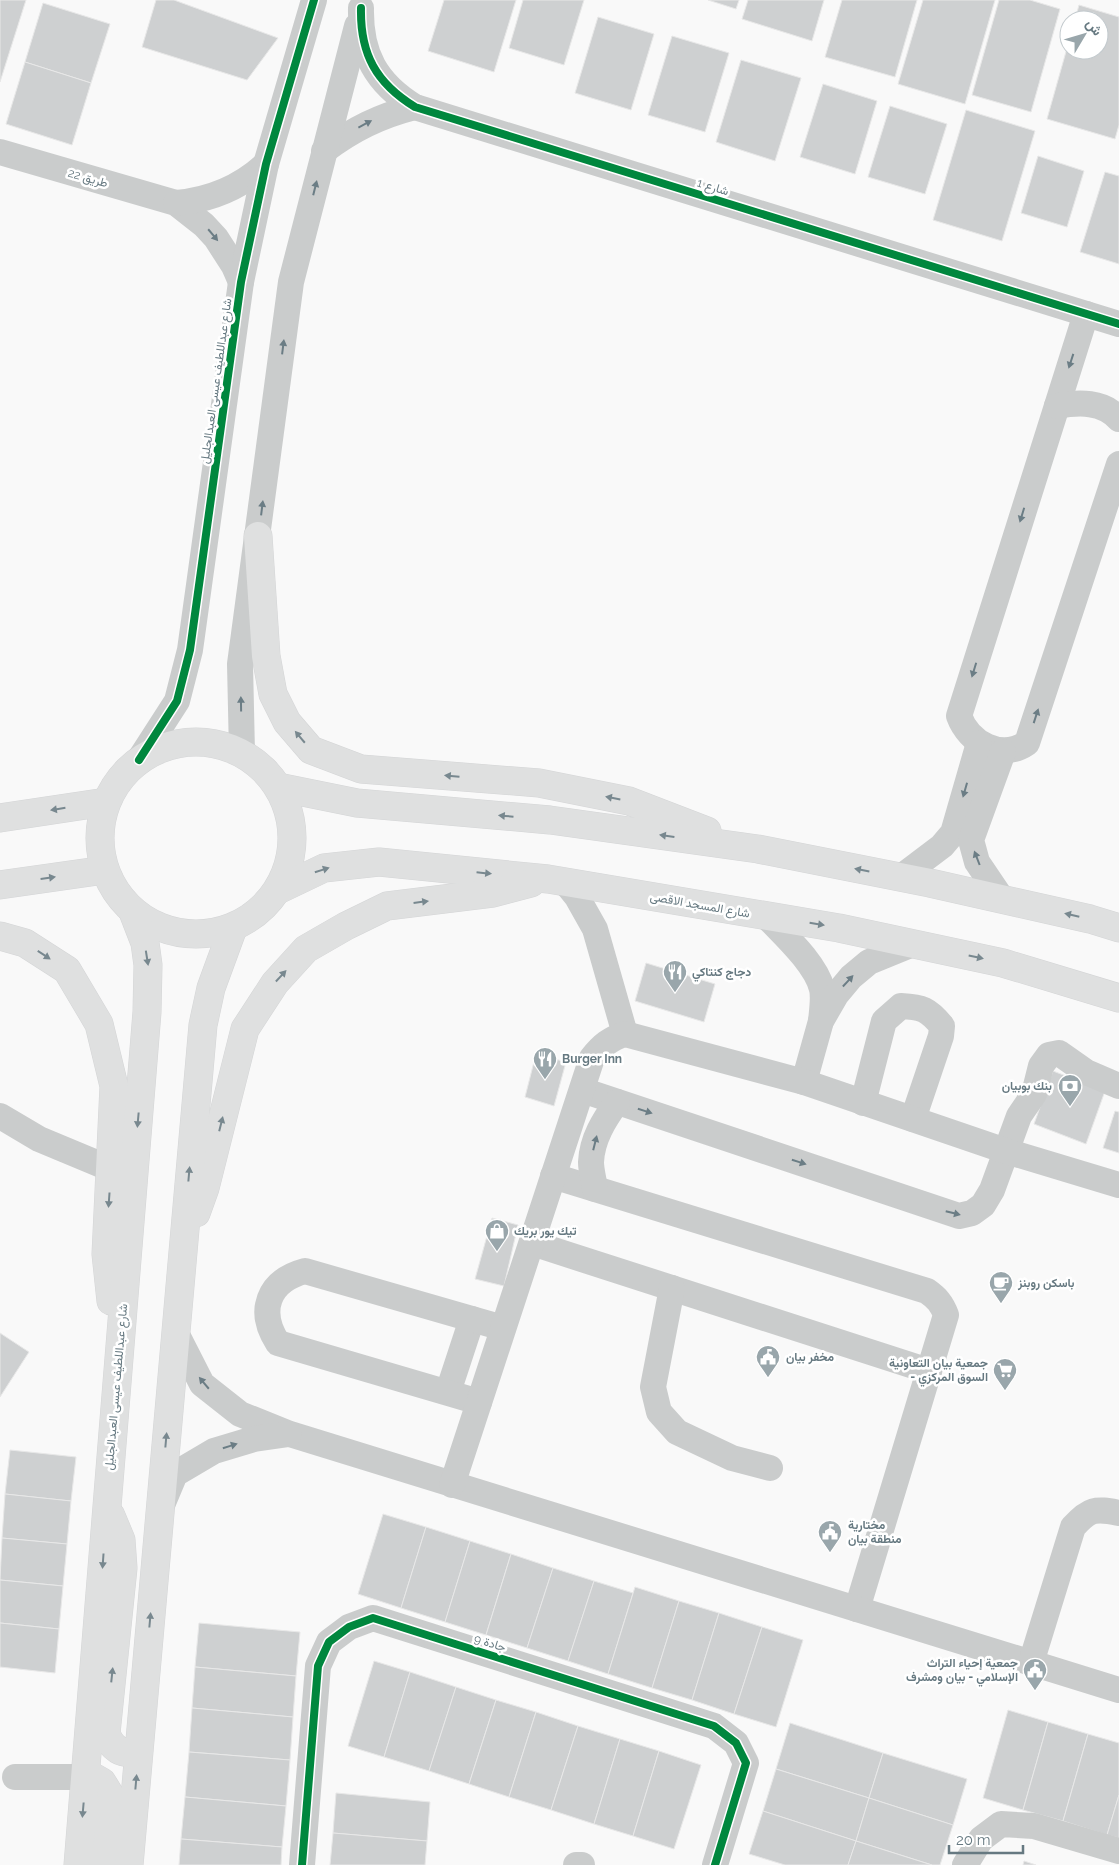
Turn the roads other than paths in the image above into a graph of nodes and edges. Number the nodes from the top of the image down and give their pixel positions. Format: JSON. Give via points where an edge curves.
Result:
{"nodes":[{"id":1,"x":314,"y":0,"type":"edge"},
{"id":2,"x":362,"y":4,"type":"edge"},
{"id":3,"x":415,"y":107,"type":"junction"},
{"id":4,"x":0,"y":152,"type":"edge"},
{"id":5,"x":324,"y":152,"type":"junction"},
{"id":6,"x":266,"y":164,"type":"junction"},
{"id":7,"x":176,"y":203,"type":"junction"},
{"id":8,"x":241,"y":282,"type":"junction"},
{"id":9,"x":1086,"y":314,"type":"junction"},
{"id":10,"x":1119,"y":324,"type":"edge"},
{"id":11,"x":1057,"y":406,"type":"junction"},
{"id":12,"x":1119,"y":419,"type":"edge"},
{"id":13,"x":1119,"y":464,"type":"edge"},
{"id":14,"x":258,"y":536,"type":"junction"},
{"id":15,"x":979,"y":743,"type":"junction"},
{"id":16,"x":1003,"y":752,"type":"junction"},
{"id":17,"x":242,"y":753,"type":"junction"},
{"id":18,"x":139,"y":760,"type":"junction"},
{"id":19,"x":278,"y":787,"type":"junction"},
{"id":20,"x":106,"y":802,"type":"junction"},
{"id":21,"x":0,"y":818,"type":"edge"},
{"id":22,"x":758,"y":849,"type":"junction"},
{"id":23,"x":105,"y":870,"type":"junction"},
{"id":24,"x":901,"y":877,"type":"junction"},
{"id":25,"x":556,"y":881,"type":"junction"},
{"id":26,"x":0,"y":885,"type":"edge"},
{"id":27,"x":278,"y":890,"type":"junction"},
{"id":28,"x":1002,"y":899,"type":"junction"},
{"id":29,"x":133,"y":912,"type":"junction"},
{"id":30,"x":767,"y":917,"type":"junction"},
{"id":31,"x":233,"y":928,"type":"junction"},
{"id":32,"x":1119,"y":928,"type":"edge"},
{"id":33,"x":0,"y":936,"type":"edge"},
{"id":34,"x":913,"y":944,"type":"junction"},
{"id":35,"x":1119,"y":998,"type":"edge"},
{"id":36,"x":821,"y":1021,"type":"junction"},
{"id":37,"x":625,"y":1034,"type":"junction"},
{"id":38,"x":804,"y":1082,"type":"junction"},
{"id":39,"x":1119,"y":1086,"type":"edge"},
{"id":40,"x":582,"y":1090,"type":"junction"},
{"id":41,"x":617,"y":1102,"type":"junction"},
{"id":42,"x":863,"y":1103,"type":"junction"},
{"id":43,"x":0,"y":1116,"type":"edge"},
{"id":44,"x":913,"y":1119,"type":"junction"},
{"id":45,"x":1006,"y":1151,"type":"junction"},
{"id":46,"x":111,"y":1169,"type":"junction"},
{"id":47,"x":553,"y":1176,"type":"junction"},
{"id":48,"x":1119,"y":1185,"type":"edge"},
{"id":49,"x":595,"y":1189,"type":"junction"},
{"id":50,"x":532,"y":1243,"type":"junction"},
{"id":51,"x":181,"y":1254,"type":"junction"},
{"id":52,"x":672,"y":1288,"type":"junction"},
{"id":53,"x":472,"y":1319,"type":"junction"},
{"id":54,"x":503,"y":1328,"type":"junction"},
{"id":55,"x":176,"y":1333,"type":"junction"},
{"id":56,"x":118,"y":1360,"type":"junction"},
{"id":57,"x":929,"y":1371,"type":"junction"},
{"id":58,"x":448,"y":1392,"type":"junction"},
{"id":59,"x":479,"y":1402,"type":"junction"},
{"id":60,"x":290,"y":1434,"type":"junction"},
{"id":61,"x":770,"y":1468,"type":"dead end"},
{"id":62,"x":452,"y":1485,"type":"junction"},
{"id":63,"x":106,"y":1509,"type":"junction"},
{"id":64,"x":160,"y":1510,"type":"junction"},
{"id":65,"x":1119,"y":1512,"type":"edge"},
{"id":66,"x":857,"y":1609,"type":"junction"},
{"id":67,"x":1032,"y":1663,"type":"junction"},
{"id":68,"x":1119,"y":1690,"type":"edge"},
{"id":69,"x":138,"y":1751,"type":"junction"},
{"id":70,"x":15,"y":1777,"type":"dead end"},
{"id":71,"x":87,"y":1777,"type":"junction"},
{"id":72,"x":1119,"y":1851,"type":"edge"},
{"id":73,"x":78,"y":1865,"type":"edge"},
{"id":74,"x":105,"y":1865,"type":"edge"},
{"id":75,"x":129,"y":1865,"type":"edge"},
{"id":76,"x":302,"y":1865,"type":"edge"},
{"id":77,"x":576,"y":1865,"type":"edge"},
{"id":78,"x":582,"y":1865,"type":"edge"},
{"id":79,"x":715,"y":1865,"type":"edge"},
{"id":80,"x":965,"y":1865,"type":"edge"}],
"edges":[{"from":1,"to":6,"type":"street","name":"شارع عبداللطيف عيسى العبدالجليل"},
{"from":2,"to":3,"type":"street","name":"شارع 1","via":[[363,40],[374,69],[392,92]]},
{"from":2,"to":5,"type":"street"},
{"from":5,"to":3,"type":"street","one_way":true,"via":[[368,122]]},
{"from":3,"to":9,"type":"street","name":"شارع 1"},
{"from":4,"to":7,"type":"street","name":"طريق 22"},
{"from":14,"to":5,"type":"street","one_way":true,"via":[[291,282]]},
{"from":6,"to":7,"type":"street","name":"طريق 22","via":[[253,176],[223,193]]},
{"from":6,"to":8,"type":"street","name":"شارع عبداللطيف عيسى العبدالجليل"},
{"from":7,"to":8,"type":"street","name":"طريق 22","one_way":true,"via":[[204,224],[216,238]]},
{"from":8,"to":18,"type":"street","name":"شارع عبداللطيف عيسى العبدالجليل","via":[[190,650],[177,700]]},
{"from":9,"to":10,"type":"street","name":"شارع 1"},
{"from":9,"to":11,"type":"street","one_way":true},
{"from":11,"to":12,"type":"street","via":[[1079,402],[1099,406]]},
{"from":11,"to":15,"type":"street","one_way":true,"via":[[959,716],[964,728]]},
{"from":16,"to":13,"type":"street","one_way":true,"via":[[1018,750],[1027,744]]},
{"from":17,"to":14,"type":"street","one_way":true,"via":[[240,664]]},
{"from":22,"to":14,"type":"main road","one_way":true,"via":[[629,801],[539,783],[361,769],[311,750],[287,722],[273,694],[266,656]]},
{"from":15,"to":16,"type":"street"},
{"from":15,"to":24,"type":"street","one_way":true,"via":[[954,833]]},
{"from":28,"to":16,"type":"street","one_way":true,"via":[[977,862],[971,840]]},
{"from":17,"to":18,"type":"main road","via":[[216,744],[190,742],[163,747]]},
{"from":17,"to":19,"type":"main road","via":[[262,768]]},
{"from":18,"to":20,"type":"main road","via":[[120,778]]},
{"from":22,"to":19,"type":"main road","one_way":true,"via":[[550,820],[357,803]]},
{"from":19,"to":27,"type":"main road","via":[[289,812],[293,839],[289,865]]},
{"from":20,"to":21,"type":"main road","one_way":true},
{"from":20,"to":23,"type":"main road","via":[[100,824],[100,848]]},
{"from":24,"to":22,"type":"main road","one_way":true},
{"from":26,"to":23,"type":"main road","one_way":true},
{"from":23,"to":29,"type":"main road","via":[[116,893]]},
{"from":24,"to":28,"type":"main road"},
{"from":27,"to":25,"type":"main road","name":"شارع المسجد الاقصى","one_way":true,"via":[[324,868],[379,862]]},
{"from":25,"to":30,"type":"main road","name":"شارع المسجد الاقصى"},
{"from":25,"to":37,"type":"street","via":[[577,897],[595,929]]},
{"from":51,"to":25,"type":"main road","one_way":true,"via":[[205,1188],[245,1029],[275,983],[306,949],[387,906],[493,893]]},
{"from":27,"to":31,"type":"main road","via":[[266,906]]},
{"from":32,"to":28,"type":"main road","one_way":true,"via":[[1090,918]]},
{"from":29,"to":31,"type":"main road","via":[[164,929],[190,934]]},
{"from":29,"to":56,"type":"main road","name":"شارع عبداللطيف عيسى العبدالجليل","one_way":true,"via":[[145,943],[147,1012]]},
{"from":30,"to":34,"type":"main road","name":"شارع المسجد الاقصى","one_way":true},
{"from":30,"to":36,"type":"street","via":[[800,952],[818,979],[822,990]]},
{"from":51,"to":31,"type":"main road","one_way":true,"via":[[203,1025],[211,988]]},
{"from":33,"to":46,"type":"main road","one_way":true,"via":[[25,943],[67,970],[99,1024],[114,1086]]},
{"from":34,"to":35,"type":"main road","name":"شارع المسجد الاقصى","one_way":true,"via":[[1003,963]]},
{"from":36,"to":34,"type":"street","one_way":true,"via":[[851,977],[870,962]]},
{"from":36,"to":38,"type":"street"},
{"from":37,"to":38,"type":"street"},
{"from":37,"to":40,"type":"street","via":[[601,1046],[592,1058]]},
{"from":38,"to":42,"type":"street"},
{"from":39,"to":45,"type":"street","via":[[1086,1072],[1059,1054],[1049,1055],[1041,1066],[1034,1094],[1018,1116]]},
{"from":40,"to":41,"type":"street"},
{"from":40,"to":47,"type":"street"},
{"from":41,"to":45,"type":"street","one_way":true,"via":[[959,1216],[972,1213],[983,1205]]},
{"from":49,"to":41,"type":"street","one_way":true,"via":[[591,1162],[595,1141],[602,1122]]},
{"from":42,"to":44,"type":"street"},
{"from":42,"to":44,"type":"street","via":[[884,1020],[901,1006],[930,1012],[942,1026],[941,1036]]},
{"from":43,"to":46,"type":"street","via":[[39,1139]]},
{"from":44,"to":45,"type":"street"},
{"from":45,"to":48,"type":"street"},
{"from":46,"to":56,"type":"main road","one_way":true,"via":[[106,1254]]},
{"from":47,"to":49,"type":"street"},
{"from":47,"to":50,"type":"street"},
{"from":49,"to":57,"type":"street","via":[[927,1291],[942,1304],[946,1315]]},
{"from":50,"to":52,"type":"street"},
{"from":50,"to":54,"type":"street"},
{"from":51,"to":55,"type":"main road"},
{"from":52,"to":57,"type":"street"},
{"from":52,"to":61,"type":"street","via":[[653,1387],[659,1412],[677,1432],[732,1458]]},
{"from":53,"to":54,"type":"street"},
{"from":53,"to":58,"type":"street"},
{"from":53,"to":58,"type":"street","via":[[305,1270],[283,1280],[269,1298],[268,1322],[278,1343]]},
{"from":54,"to":59,"type":"street"},
{"from":60,"to":55,"type":"street","one_way":true,"via":[[240,1414],[202,1384]]},
{"from":64,"to":55,"type":"main road","one_way":true},
{"from":56,"to":63,"type":"main road","name":"شارع عبداللطيف عيسى العبدالجليل"},
{"from":57,"to":66,"type":"street"},
{"from":58,"to":59,"type":"street"},
{"from":59,"to":62,"type":"street"},
{"from":60,"to":62,"type":"street"},
{"from":64,"to":60,"type":"street","one_way":true,"via":[[175,1474],[214,1451],[254,1439]]},
{"from":62,"to":66,"type":"street"},
{"from":69,"to":63,"type":"main road","one_way":true,"via":[[118,1751],[108,1740],[106,1732],[123,1554],[118,1532]]},
{"from":63,"to":71,"type":"main road","name":"شارع عبداللطيف عيسى العبدالجليل","one_way":true},
{"from":69,"to":64,"type":"main road","one_way":true},
{"from":65,"to":67,"type":"street","via":[[1093,1510],[1072,1527]]},
{"from":66,"to":67,"type":"street"},
{"from":67,"to":68,"type":"street"},
{"from":75,"to":69,"type":"main road","one_way":true},
{"from":70,"to":71,"type":"street"},
{"from":71,"to":73,"type":"main road","name":"شارع عبداللطيف عيسى العبدالجليل","one_way":true},
{"from":71,"to":74,"type":"main road","via":[[102,1782],[110,1795]]},
{"from":72,"to":80,"type":"street","via":[[1034,1826],[1001,1824],[981,1839]]},
{"from":76,"to":79,"type":"street","name":"جادة 9","via":[[318,1666],[329,1642],[349,1627],[373,1618],[714,1726],[736,1743],[746,1763]]},
{"from":77,"to":78,"type":"street"}]}
